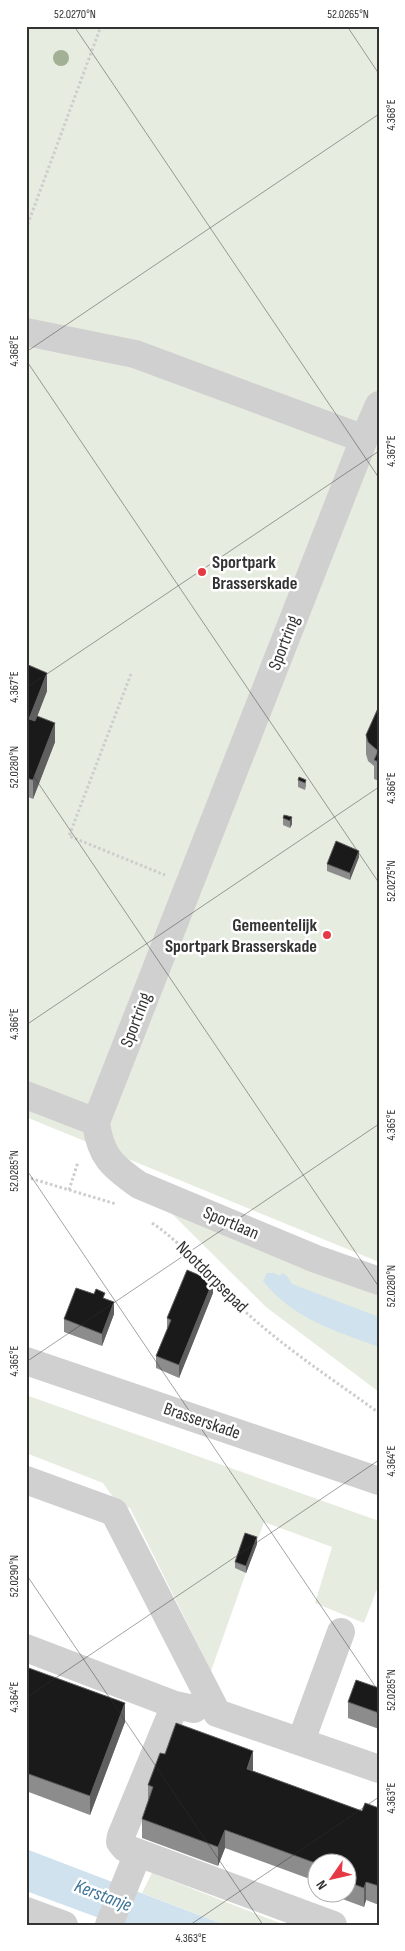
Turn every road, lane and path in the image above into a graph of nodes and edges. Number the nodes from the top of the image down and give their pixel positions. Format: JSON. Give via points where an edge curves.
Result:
{"nodes":[{"id":1,"x":101,"y":26,"type":"edge"},
{"id":2,"x":26,"y":230,"type":"edge"},
{"id":3,"x":26,"y":332,"type":"edge"},
{"id":4,"x":379,"y":405,"type":"edge"},
{"id":5,"x":364,"y":439,"type":"junction"},
{"id":6,"x":131,"y":674,"type":"dead end"},
{"id":7,"x":189,"y":885,"type":"junction"},
{"id":8,"x":26,"y":1095,"type":"edge"},
{"id":9,"x":98,"y":1132,"type":"junction"},
{"id":10,"x":26,"y":1177,"type":"edge"},
{"id":11,"x":124,"y":1206,"type":"dead end"},
{"id":12,"x":149,"y":1221,"type":"dead end"},
{"id":13,"x":379,"y":1281,"type":"edge"},
{"id":14,"x":26,"y":1361,"type":"edge"},
{"id":15,"x":379,"y":1413,"type":"edge"},
{"id":16,"x":26,"y":1480,"type":"edge"},
{"id":17,"x":379,"y":1481,"type":"edge"},
{"id":18,"x":341,"y":1632,"type":"dead end"},
{"id":19,"x":26,"y":1648,"type":"edge"},
{"id":20,"x":175,"y":1705,"type":"junction"},
{"id":21,"x":217,"y":1713,"type":"junction"},
{"id":22,"x":301,"y":1741,"type":"junction"},
{"id":23,"x":379,"y":1770,"type":"edge"},
{"id":24,"x":138,"y":1853,"type":"junction"},
{"id":25,"x":26,"y":1911,"type":"edge"},
{"id":26,"x":64,"y":1925,"type":"edge"},
{"id":27,"x":109,"y":1925,"type":"edge"},
{"id":28,"x":333,"y":1925,"type":"edge"}],
"edges":[{"from":1,"to":2,"type":"path"},
{"from":3,"to":5,"type":"street","via":[[135,354]]},
{"from":4,"to":5,"type":"street","name":"Sportring"},
{"from":5,"to":7,"type":"street","name":"Sportring"},
{"from":6,"to":7,"type":"path","via":[[70,836]]},
{"from":7,"to":9,"type":"street","name":"Sportring"},
{"from":8,"to":9,"type":"street"},
{"from":9,"to":13,"type":"street","name":"Sportlaan","via":[[108,1159],[139,1184],[316,1259]]},
{"from":10,"to":11,"type":"path"},
{"from":12,"to":15,"type":"path","name":"Nootdorpsepad","via":[[188,1252],[237,1304],[272,1334]]},
{"from":14,"to":17,"type":"street","name":"Brasserskade"},
{"from":16,"to":21,"type":"street","via":[[114,1512]]},
{"from":18,"to":22,"type":"street"},
{"from":19,"to":20,"type":"street"},
{"from":20,"to":21,"type":"street"},
{"from":20,"to":24,"type":"street","via":[[121,1836],[120,1842],[125,1848]]},
{"from":21,"to":22,"type":"street"},
{"from":22,"to":23,"type":"street"},
{"from":24,"to":27,"type":"street"},
{"from":24,"to":28,"type":"street"},
{"from":25,"to":26,"type":"street"}]}
